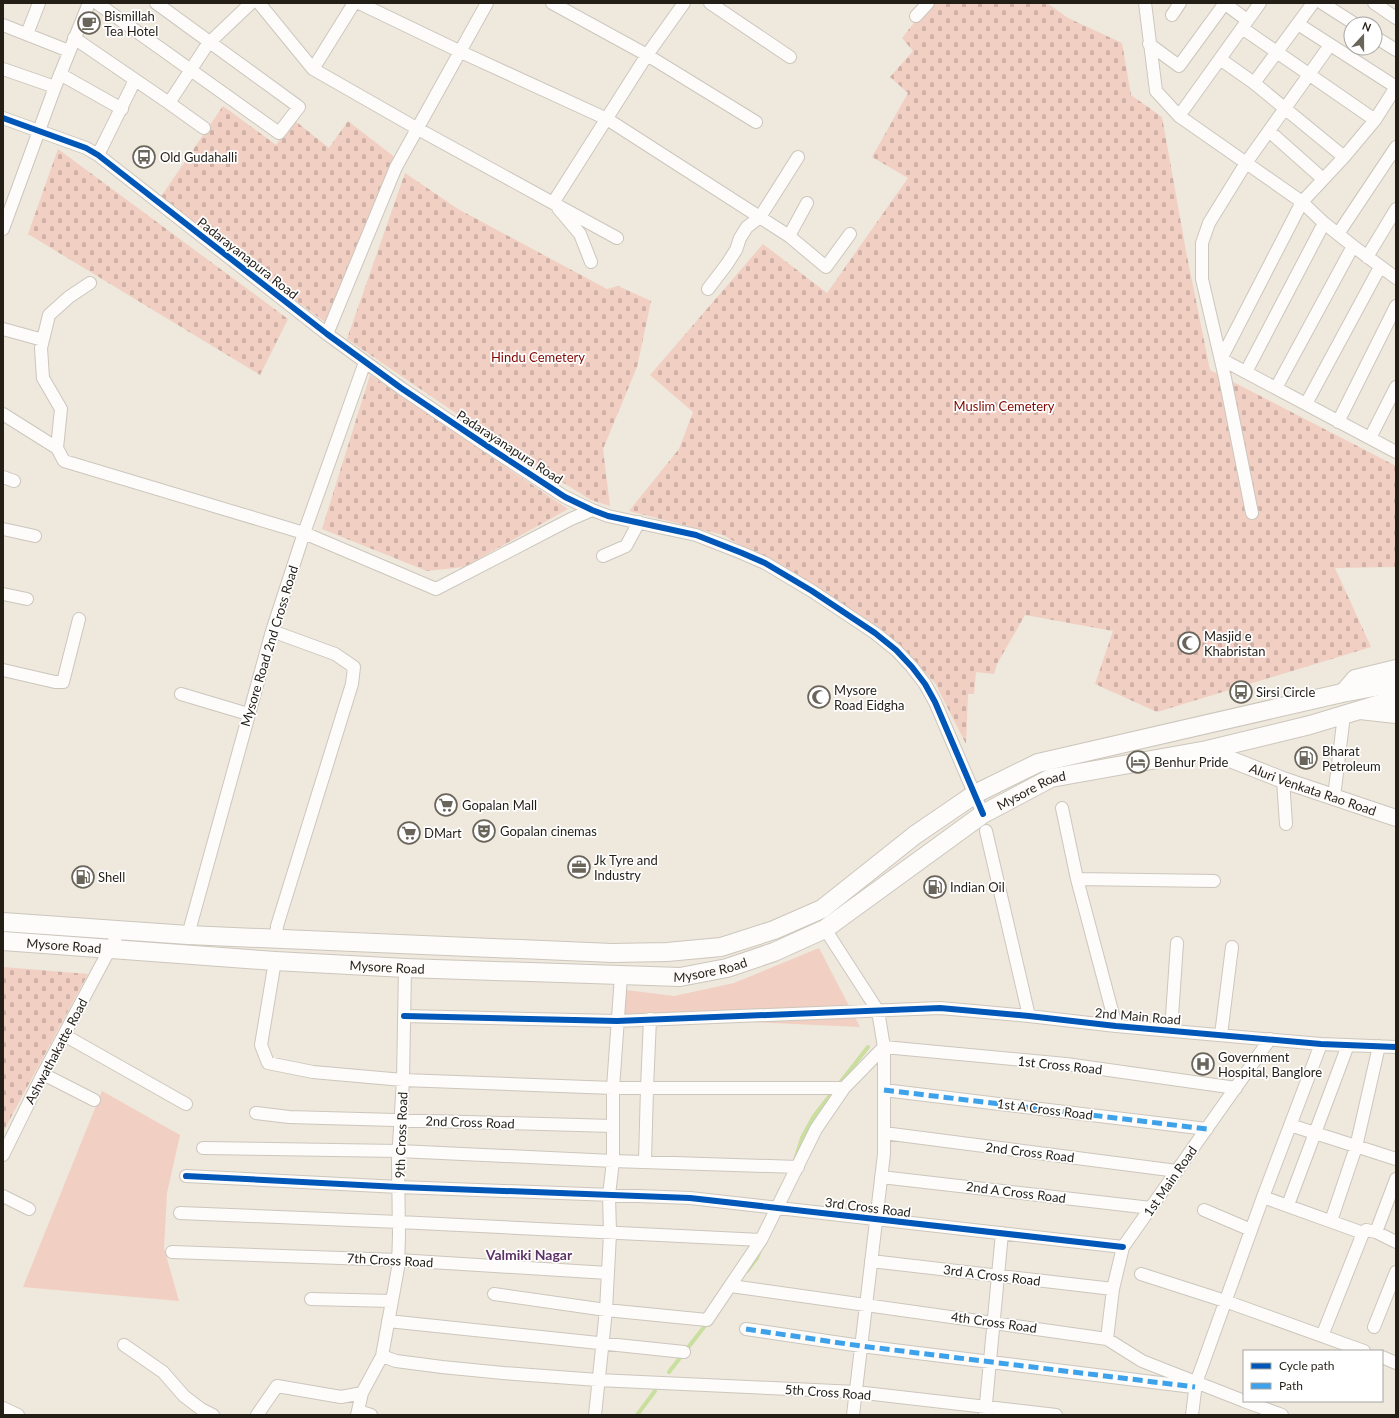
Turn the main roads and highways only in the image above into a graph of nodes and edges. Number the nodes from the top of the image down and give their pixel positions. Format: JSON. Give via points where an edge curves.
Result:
{"nodes":[{"id":1,"x":1396,"y":668,"type":"edge"},
{"id":2,"x":1396,"y":683,"type":"edge"},
{"id":3,"x":1342,"y":693,"type":"junction"},
{"id":4,"x":1396,"y":699,"type":"edge"},
{"id":5,"x":1350,"y":713,"type":"junction"},
{"id":6,"x":1396,"y":715,"type":"edge"},
{"id":7,"x":1207,"y":750,"type":"junction"},
{"id":8,"x":1396,"y":818,"type":"edge"},
{"id":9,"x":3,"y":922,"type":"edge"},
{"id":10,"x":3,"y":941,"type":"edge"}],
"edges":[{"from":1,"to":3,"type":"main road","via":[[1355,678]]},
{"from":2,"to":3,"type":"highway","name":"Mysore Road"},
{"from":3,"to":9,"type":"highway","name":"Mysore Road","via":[[1038,763],[975,794],[915,835],[822,909],[774,930],[721,947],[667,952],[612,952],[188,935]]},
{"from":4,"to":5,"type":"highway","name":"Mysore Road"},
{"from":5,"to":6,"type":"main road"},
{"from":5,"to":7,"type":"highway","name":"Mysore Road"},
{"from":7,"to":8,"type":"main road","name":"Aluri Venkata Rao Road","via":[[1284,780]]},
{"from":7,"to":10,"type":"highway","name":"Mysore Road","via":[[1051,778],[983,814],[825,929],[774,952],[727,968],[680,977],[405,968]]}]}
